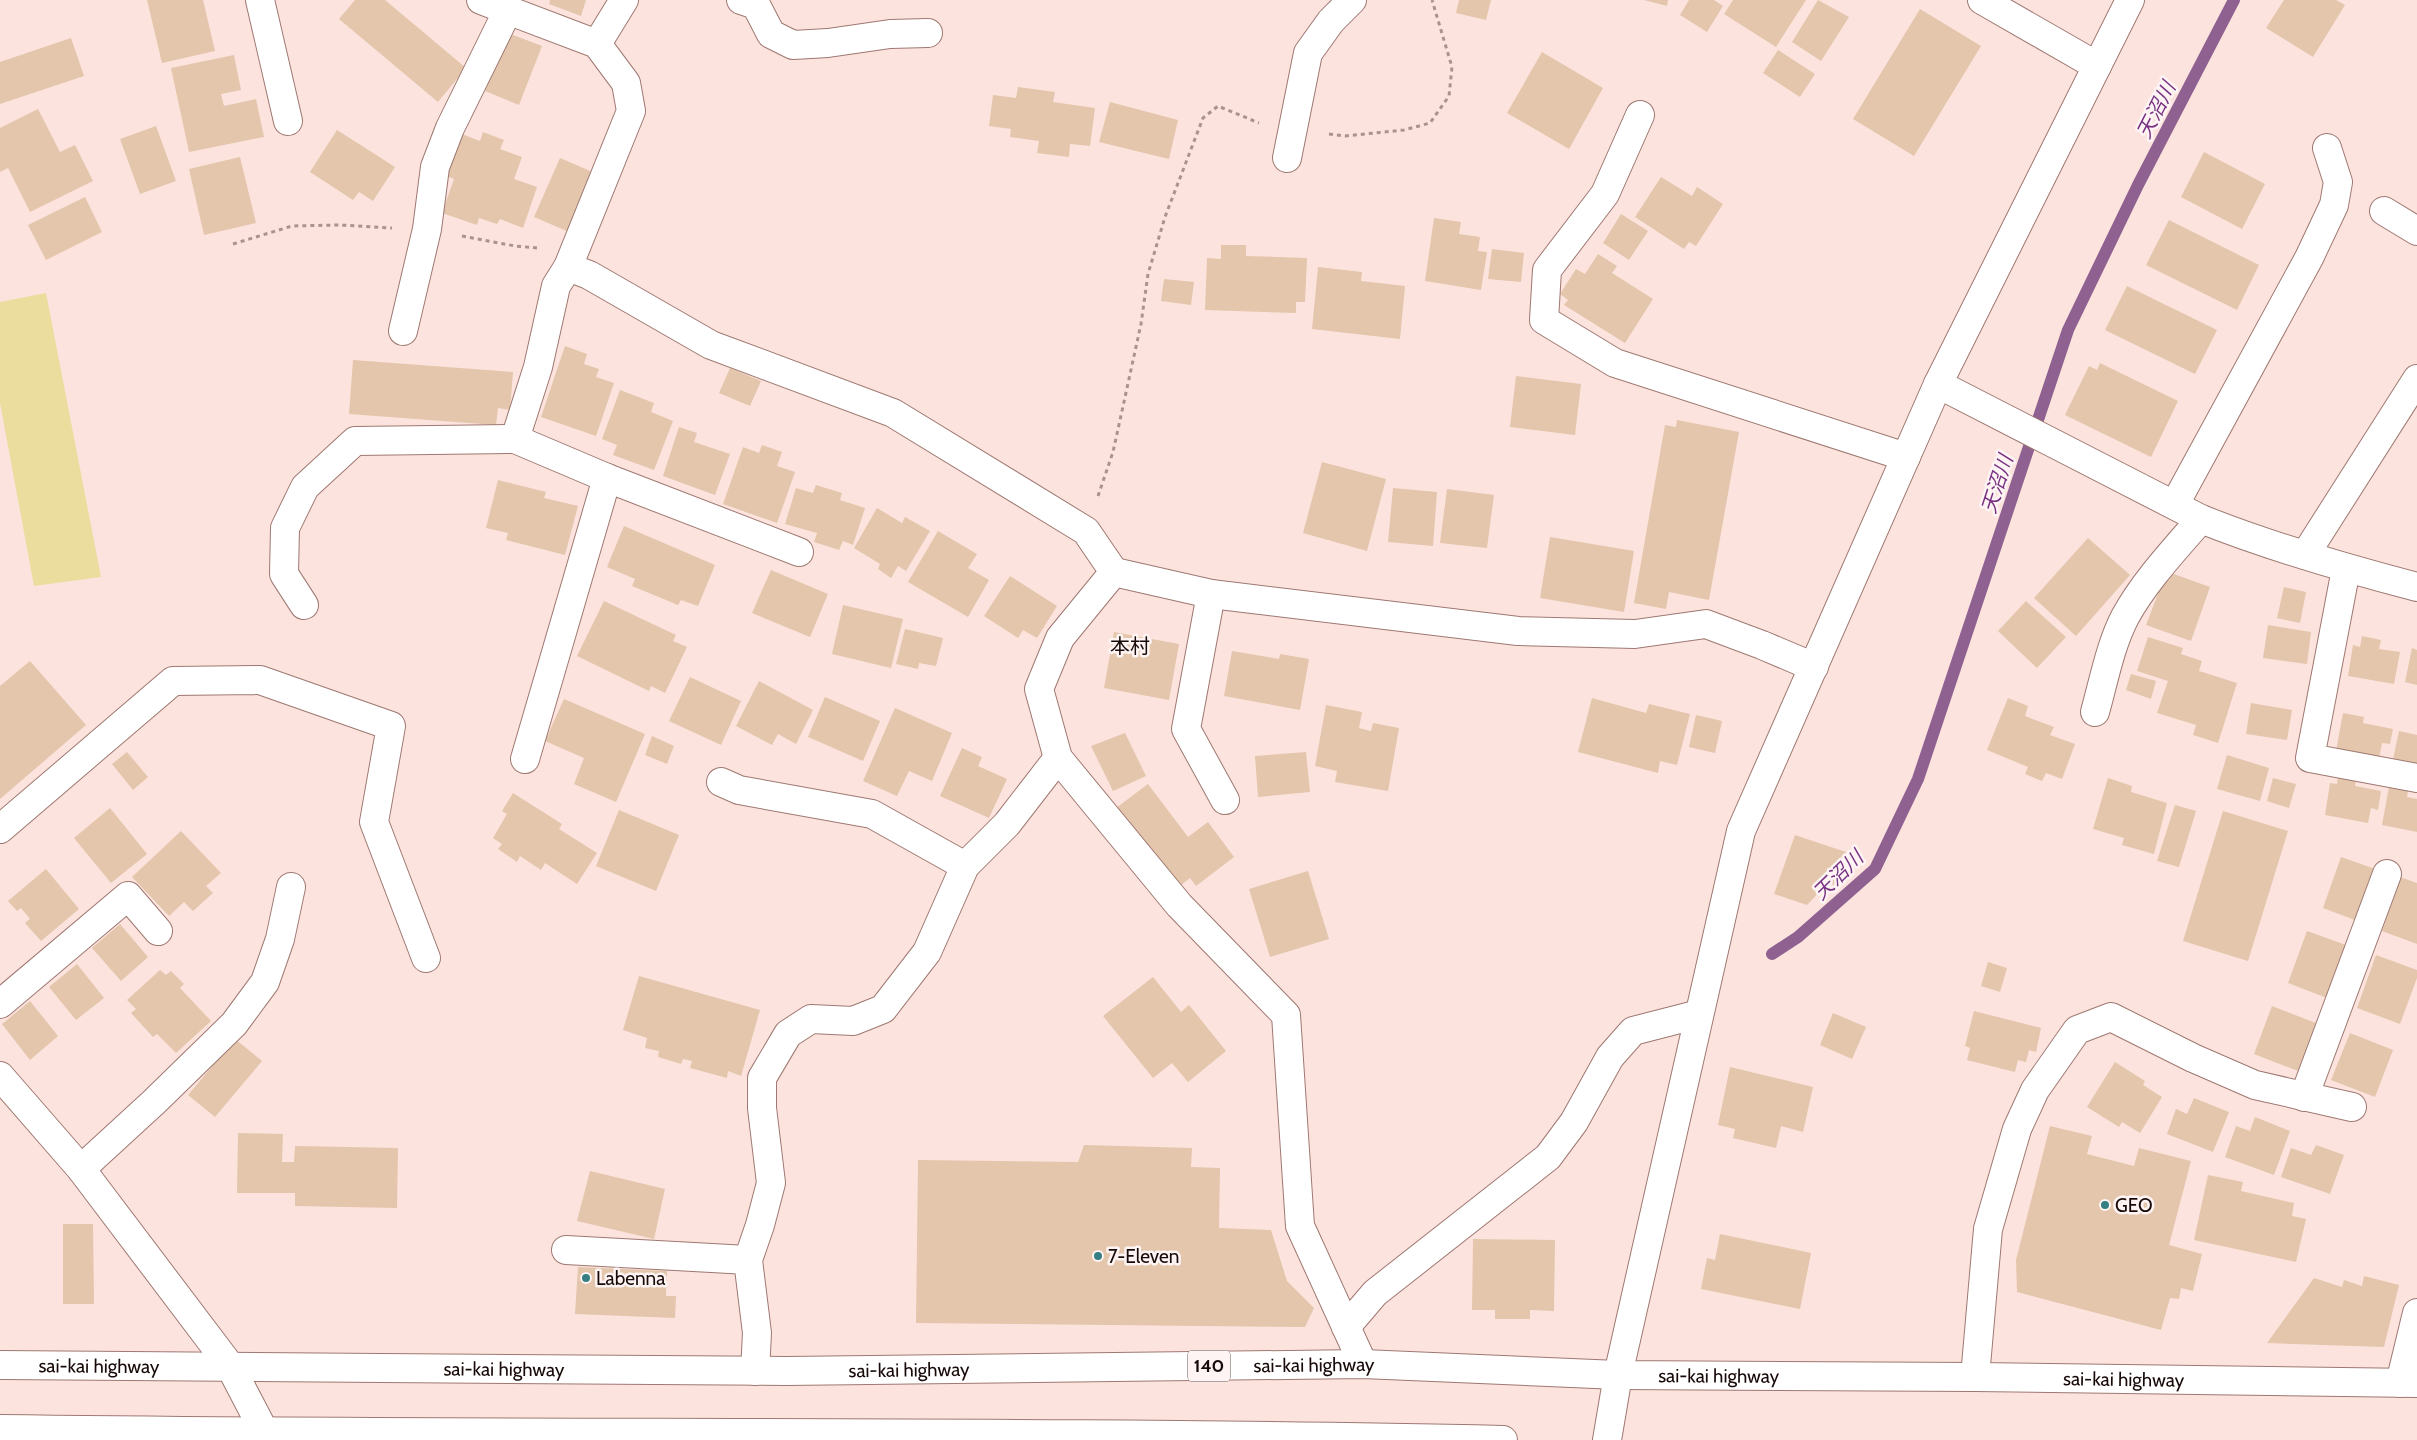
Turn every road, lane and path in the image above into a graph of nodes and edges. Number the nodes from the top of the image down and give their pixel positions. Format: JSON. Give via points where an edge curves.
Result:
{"nodes":[{"id":1,"x":260,"y":0,"type":"edge"},
{"id":2,"x":481,"y":0,"type":"edge"},
{"id":3,"x":624,"y":0,"type":"edge"},
{"id":4,"x":741,"y":0,"type":"edge"},
{"id":5,"x":1352,"y":0,"type":"edge"},
{"id":6,"x":1432,"y":0,"type":"edge"},
{"id":7,"x":1982,"y":0,"type":"edge"},
{"id":8,"x":2130,"y":0,"type":"edge"},
{"id":9,"x":507,"y":12,"type":"junction"},
{"id":10,"x":928,"y":33,"type":"dead end"},
{"id":11,"x":597,"y":44,"type":"junction"},
{"id":12,"x":2097,"y":66,"type":"junction"},
{"id":13,"x":1640,"y":115,"type":"dead end"},
{"id":14,"x":288,"y":121,"type":"dead end"},
{"id":15,"x":1292,"y":130,"type":"junction"},
{"id":16,"x":2327,"y":148,"type":"dead end"},
{"id":17,"x":1287,"y":158,"type":"dead end"},
{"id":18,"x":2384,"y":211,"type":"dead end"},
{"id":19,"x":2417,"y":231,"type":"edge"},
{"id":20,"x":568,"y":267,"type":"junction"},
{"id":21,"x":403,"y":331,"type":"dead end"},
{"id":22,"x":2416,"y":383,"type":"edge"},
{"id":23,"x":1938,"y":384,"type":"junction"},
{"id":24,"x":515,"y":438,"type":"junction"},
{"id":25,"x":1906,"y":457,"type":"junction"},
{"id":26,"x":607,"y":478,"type":"junction"},
{"id":27,"x":2175,"y":504,"type":"junction"},
{"id":28,"x":2201,"y":519,"type":"junction"},
{"id":29,"x":1086,"y":531,"type":"junction"},
{"id":30,"x":799,"y":552,"type":"dead end"},
{"id":31,"x":2305,"y":555,"type":"junction"},
{"id":32,"x":2346,"y":569,"type":"junction"},
{"id":33,"x":1114,"y":572,"type":"junction"},
{"id":34,"x":2417,"y":587,"type":"edge"},
{"id":35,"x":1211,"y":594,"type":"junction"},
{"id":36,"x":304,"y":605,"type":"dead end"},
{"id":37,"x":1814,"y":667,"type":"junction"},
{"id":38,"x":2095,"y":712,"type":"dead end"},
{"id":39,"x":1058,"y":758,"type":"junction"},
{"id":40,"x":525,"y":759,"type":"dead end"},
{"id":41,"x":2417,"y":778,"type":"edge"},
{"id":42,"x":722,"y":782,"type":"dead end"},
{"id":43,"x":1225,"y":800,"type":"dead end"},
{"id":44,"x":0,"y":830,"type":"edge"},
{"id":45,"x":965,"y":866,"type":"junction"},
{"id":46,"x":2387,"y":874,"type":"dead end"},
{"id":47,"x":291,"y":886,"type":"dead end"},
{"id":48,"x":158,"y":931,"type":"dead end"},
{"id":49,"x":426,"y":958,"type":"dead end"},
{"id":50,"x":0,"y":1004,"type":"edge"},
{"id":51,"x":1699,"y":1014,"type":"junction"},
{"id":52,"x":0,"y":1076,"type":"edge"},
{"id":53,"x":2304,"y":1097,"type":"junction"},
{"id":54,"x":2352,"y":1107,"type":"dead end"},
{"id":55,"x":80,"y":1169,"type":"junction"},
{"id":56,"x":566,"y":1250,"type":"dead end"},
{"id":57,"x":748,"y":1260,"type":"junction"},
{"id":58,"x":2417,"y":1313,"type":"edge"},
{"id":59,"x":1346,"y":1327,"type":"junction"},
{"id":60,"x":1363,"y":1364,"type":"junction"},
{"id":61,"x":0,"y":1365,"type":"edge"},
{"id":62,"x":230,"y":1366,"type":"junction"},
{"id":63,"x":755,"y":1371,"type":"junction"},
{"id":64,"x":1618,"y":1375,"type":"junction"},
{"id":65,"x":1975,"y":1377,"type":"junction"},
{"id":66,"x":2408,"y":1383,"type":"edge"},
{"id":67,"x":0,"y":1429,"type":"edge"},
{"id":68,"x":265,"y":1436,"type":"edge"},
{"id":69,"x":1262,"y":1437,"type":"edge"},
{"id":70,"x":1503,"y":1440,"type":"edge"},
{"id":71,"x":1608,"y":1440,"type":"edge"}],
"edges":[{"from":1,"to":14,"type":"main road"},
{"from":2,"to":9,"type":"main road"},
{"from":3,"to":11,"type":"main road"},
{"from":4,"to":10,"type":"main road","via":[[756,5],[771,34],[793,45]]},
{"from":5,"to":15,"type":"main road","via":[[1331,21],[1308,53]]},
{"from":6,"to":15,"type":"path","via":[[1452,67],[1449,96],[1430,123],[1404,130],[1345,136]]},
{"from":7,"to":12,"type":"main road"},
{"from":8,"to":12,"type":"main road"},
{"from":9,"to":11,"type":"main road"},
{"from":9,"to":21,"type":"main road","via":[[450,128],[436,167],[427,229]]},
{"from":11,"to":20,"type":"main road","via":[[626,83],[632,111]]},
{"from":12,"to":23,"type":"main road"},
{"from":13,"to":25,"type":"main road","via":[[1605,194],[1547,270],[1544,320],[1615,363]]},
{"from":15,"to":17,"type":"main road"},
{"from":15,"to":29,"type":"path","via":[[1252,121],[1218,106],[1203,118],[1165,217],[1148,274],[1141,324],[1117,434]]},
{"from":16,"to":27,"type":"main road","via":[[2338,182],[2334,205],[2309,258]]},
{"from":18,"to":19,"type":"main road"},
{"from":20,"to":24,"type":"main road","via":[[556,286],[538,367]]},
{"from":20,"to":29,"type":"main road","via":[[590,276],[711,345],[893,413]]},
{"from":22,"to":31,"type":"main road"},
{"from":23,"to":25,"type":"main road"},
{"from":23,"to":27,"type":"main road"},
{"from":24,"to":26,"type":"main road"},
{"from":24,"to":36,"type":"main road","via":[[355,441],[305,487],[285,528],[284,574]]},
{"from":25,"to":37,"type":"main road"},
{"from":26,"to":30,"type":"main road"},
{"from":26,"to":40,"type":"main road"},
{"from":27,"to":28,"type":"main road"},
{"from":28,"to":31,"type":"main road"},
{"from":28,"to":38,"type":"main road","via":[[2160,567],[2126,616],[2114,644]]},
{"from":29,"to":33,"type":"main road"},
{"from":31,"to":32,"type":"main road"},
{"from":32,"to":34,"type":"main road"},
{"from":32,"to":41,"type":"main road","via":[[2310,758]]},
{"from":33,"to":35,"type":"main road"},
{"from":33,"to":39,"type":"main road","via":[[1060,638],[1039,689]]},
{"from":35,"to":37,"type":"main road","via":[[1518,631],[1636,634],[1706,624]]},
{"from":35,"to":43,"type":"main road","via":[[1186,729]]},
{"from":37,"to":51,"type":"main road","via":[[1741,831]]},
{"from":39,"to":45,"type":"main road","via":[[1007,824]]},
{"from":39,"to":59,"type":"main road","via":[[1178,905],[1286,1015],[1300,1226]]},
{"from":42,"to":45,"type":"main road","via":[[739,790],[872,814]]},
{"from":44,"to":49,"type":"main road","via":[[173,681],[260,680],[391,726],[374,822]]},
{"from":45,"to":57,"type":"main road","via":[[927,952],[883,1009],[853,1021],[811,1019],[788,1034],[762,1078],[762,1108],[771,1182]]},
{"from":46,"to":53,"type":"main road"},
{"from":47,"to":55,"type":"main road","via":[[280,939],[265,982],[234,1024]]},
{"from":48,"to":50,"type":"main road","via":[[128,896]]},
{"from":51,"to":59,"type":"main road","via":[[1632,1031],[1610,1057],[1574,1122],[1548,1157],[1375,1293]]},
{"from":51,"to":64,"type":"main road"},
{"from":52,"to":55,"type":"main road"},
{"from":53,"to":54,"type":"main road"},
{"from":53,"to":65,"type":"main road","via":[[2256,1085],[2111,1017],[2077,1030],[2035,1090],[2017,1129],[1988,1229]]},
{"from":55,"to":62,"type":"main road"},
{"from":56,"to":57,"type":"main road"},
{"from":57,"to":63,"type":"main road","via":[[757,1334]]},
{"from":58,"to":66,"type":"main road"},
{"from":59,"to":60,"type":"main road"},
{"from":60,"to":63,"type":"main road","name":"sai-kai highway","number":"140"},
{"from":60,"to":64,"type":"main road","name":"sai-kai highway","number":"140"},
{"from":61,"to":62,"type":"main road","name":"sai-kai highway","number":"140"},
{"from":62,"to":63,"type":"main road","name":"sai-kai highway","number":"140"},
{"from":62,"to":68,"type":"main road"},
{"from":64,"to":65,"type":"main road","name":"sai-kai highway","number":"140"},
{"from":64,"to":71,"type":"main road"},
{"from":65,"to":66,"type":"main road","name":"sai-kai highway","number":"140"},
{"from":67,"to":68,"type":"main road"},
{"from":68,"to":69,"type":"main road"},
{"from":69,"to":70,"type":"main road"}]}
